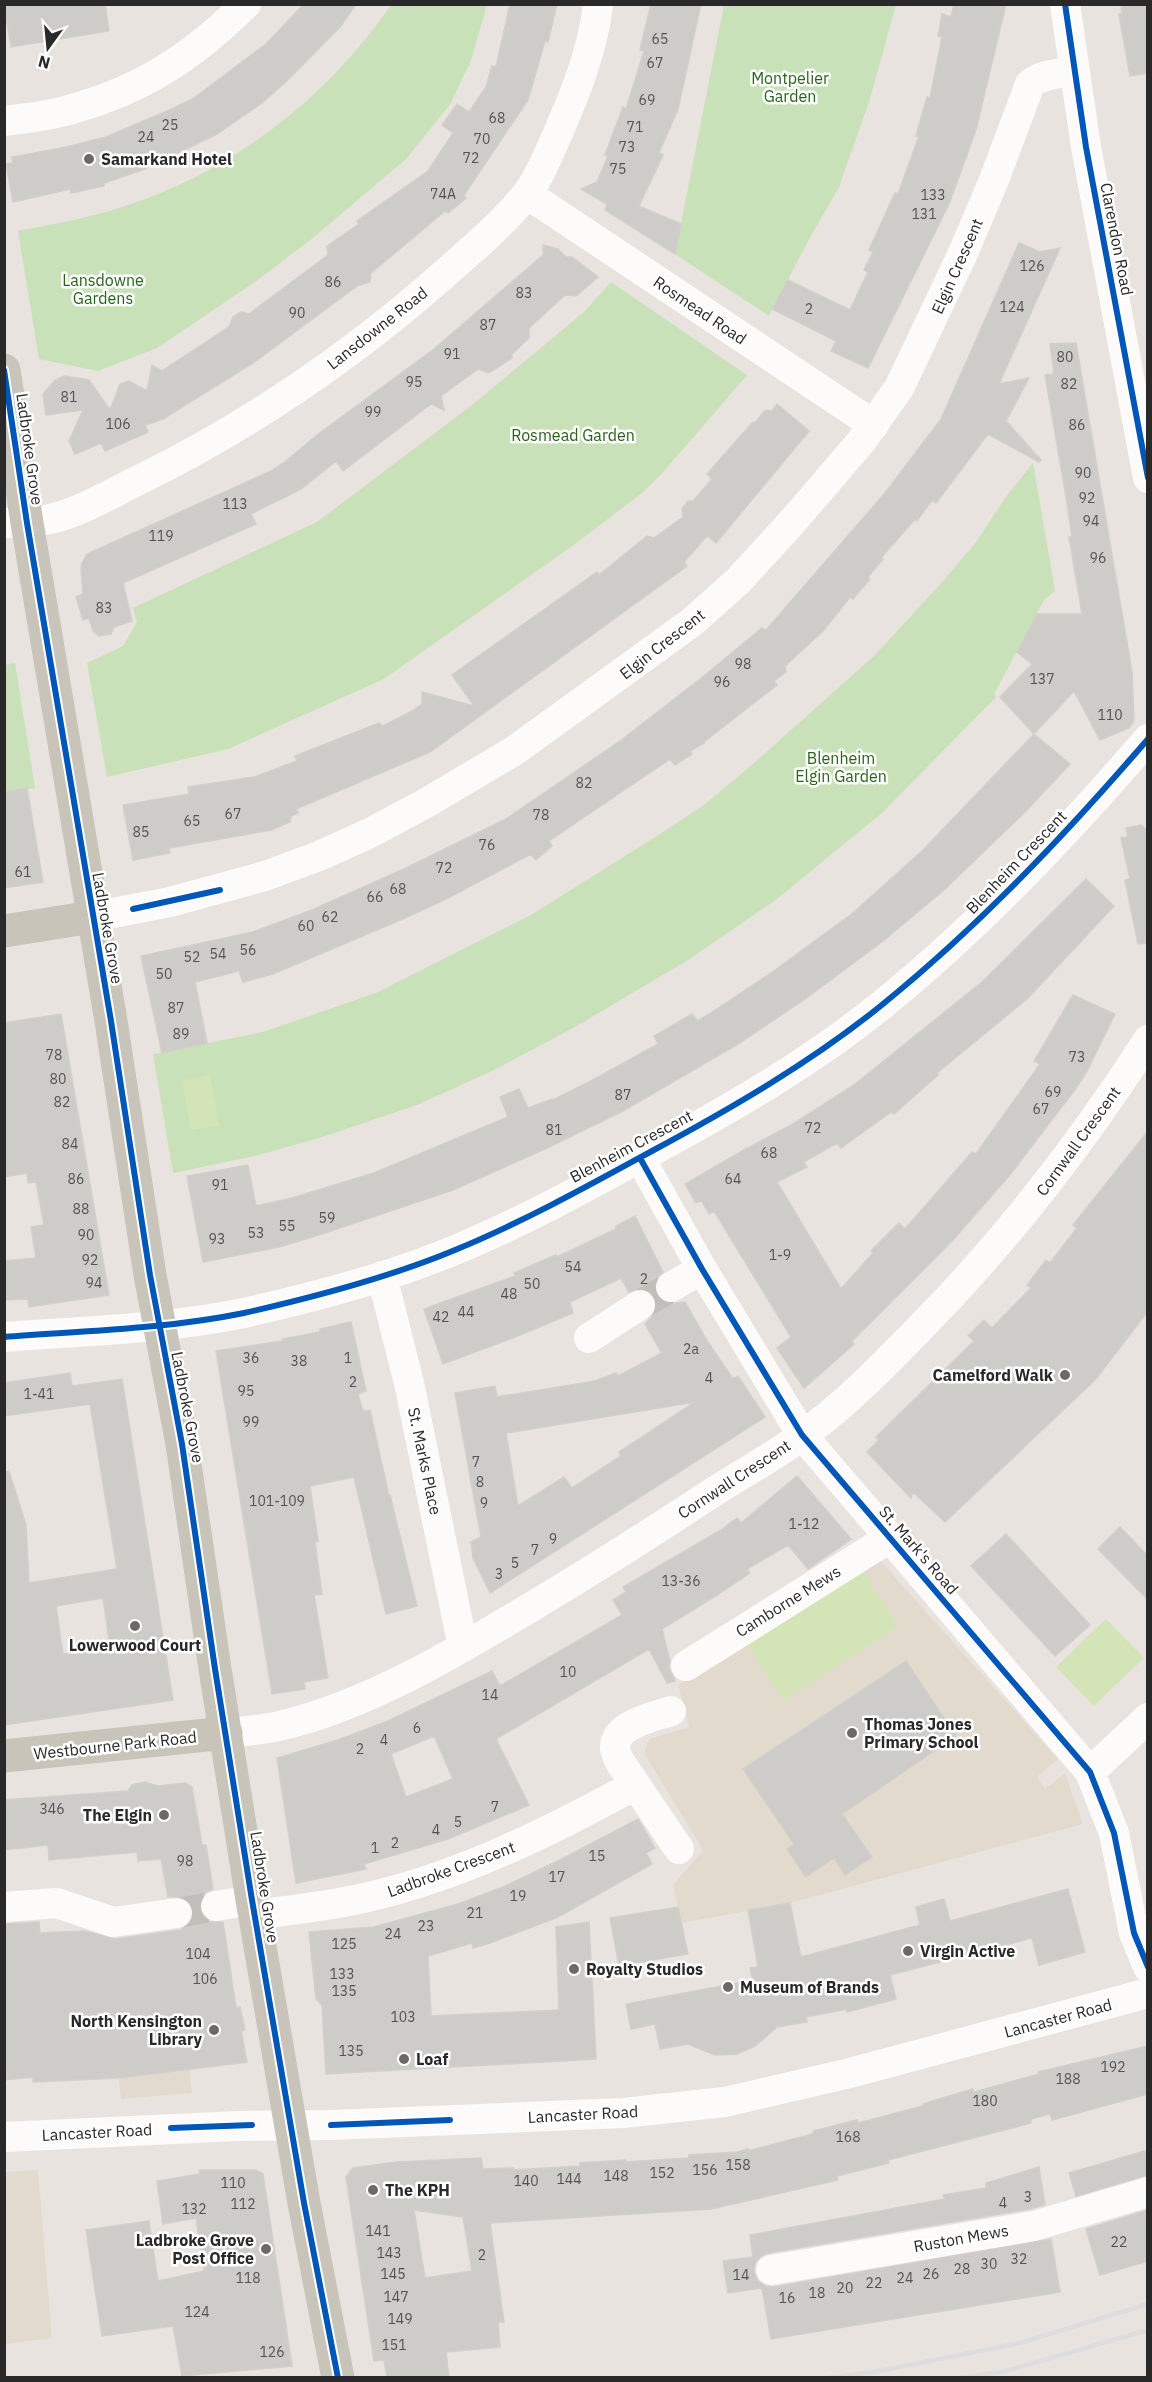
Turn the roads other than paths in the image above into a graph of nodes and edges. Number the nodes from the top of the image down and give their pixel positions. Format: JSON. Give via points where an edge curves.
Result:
{"nodes":[{"id":1,"x":246,"y":4,"type":"edge"},
{"id":2,"x":598,"y":4,"type":"edge"},
{"id":3,"x":1065,"y":4,"type":"edge"},
{"id":4,"x":1073,"y":71,"type":"junction"},
{"id":5,"x":4,"y":121,"type":"edge"},
{"id":6,"x":527,"y":194,"type":"junction"},
{"id":7,"x":4,"y":370,"type":"edge"},
{"id":8,"x":874,"y":425,"type":"junction"},
{"id":9,"x":1148,"y":478,"type":"edge"},
{"id":10,"x":16,"y":523,"type":"edge"},
{"id":11,"x":1148,"y":739,"type":"edge"},
{"id":12,"x":92,"y":917,"type":"junction"},
{"id":13,"x":4,"y":932,"type":"edge"},
{"id":14,"x":1148,"y":1040,"type":"edge"},
{"id":15,"x":640,"y":1158,"type":"junction"},
{"id":16,"x":702,"y":1269,"type":"junction"},
{"id":17,"x":382,"y":1276,"type":"junction"},
{"id":18,"x":671,"y":1287,"type":"tunnel mouth"},
{"id":19,"x":640,"y":1305,"type":"tunnel mouth"},
{"id":20,"x":159,"y":1324,"type":"junction"},
{"id":21,"x":4,"y":1337,"type":"edge"},
{"id":22,"x":589,"y":1338,"type":"dead end"},
{"id":23,"x":802,"y":1436,"type":"junction"},
{"id":24,"x":891,"y":1537,"type":"junction"},
{"id":25,"x":463,"y":1647,"type":"junction"},
{"id":26,"x":686,"y":1666,"type":"dead end"},
{"id":27,"x":671,"y":1711,"type":"dead end"},
{"id":28,"x":1148,"y":1718,"type":"edge"},
{"id":29,"x":226,"y":1733,"type":"junction"},
{"id":30,"x":4,"y":1756,"type":"edge"},
{"id":31,"x":1090,"y":1772,"type":"junction"},
{"id":32,"x":635,"y":1785,"type":"junction"},
{"id":33,"x":679,"y":1848,"type":"dead end"},
{"id":34,"x":216,"y":1906,"type":"tunnel mouth"},
{"id":35,"x":4,"y":1907,"type":"edge"},
{"id":36,"x":254,"y":1907,"type":"junction"},
{"id":37,"x":177,"y":1913,"type":"tunnel mouth"},
{"id":38,"x":1148,"y":1967,"type":"edge"},
{"id":39,"x":1148,"y":1993,"type":"edge"},
{"id":40,"x":292,"y":2125,"type":"junction"},
{"id":41,"x":4,"y":2137,"type":"edge"},
{"id":42,"x":1148,"y":2192,"type":"edge"},
{"id":43,"x":771,"y":2270,"type":"dead end"},
{"id":44,"x":338,"y":2378,"type":"edge"}],
"edges":[{"from":1,"to":5,"type":"street","via":[[173,66],[139,85],[70,110]]},
{"from":2,"to":6,"type":"street","name":"Lansdowne Road","via":[[571,104]]},
{"from":3,"to":4,"type":"street","name":"Clarendon Road"},
{"from":4,"to":8,"type":"street","name":"Elgin Crescent","via":[[1048,75],[1030,84],[941,302],[899,388]]},
{"from":4,"to":9,"type":"street","name":"Clarendon Road"},
{"from":6,"to":8,"type":"street","name":"Rosmead Road"},
{"from":6,"to":10,"type":"street","name":"Lansdowne Road","via":[[414,301],[293,392],[224,436],[147,476],[62,515]]},
{"from":7,"to":10,"type":"main road","name":"Ladbroke Grove"},
{"from":8,"to":12,"type":"street","name":"Elgin Crescent","via":[[766,552],[693,622],[484,770],[389,823],[319,856],[220,890]]},
{"from":10,"to":12,"type":"main road","name":"Ladbroke Grove"},
{"from":11,"to":15,"type":"street","name":"Blenheim Crescent","via":[[1032,867],[965,934],[883,1004],[838,1039]]},
{"from":12,"to":13,"type":"main road","name":"Elgin Crescent"},
{"from":12,"to":20,"type":"main road","name":"Ladbroke Grove"},
{"from":14,"to":23,"type":"street","name":"Cornwall Crescent","via":[[1071,1154],[1010,1232],[905,1344]]},
{"from":15,"to":16,"type":"street","name":"St. Mark's Road"},
{"from":15,"to":17,"type":"street","name":"Blenheim Crescent","via":[[455,1250]]},
{"from":16,"to":18,"type":"street"},
{"from":16,"to":23,"type":"street","name":"St. Mark's Road"},
{"from":17,"to":20,"type":"street","name":"Blenheim Crescent","via":[[240,1313]]},
{"from":17,"to":25,"type":"street","name":"St. Marks Place","via":[[409,1383]]},
{"from":19,"to":22,"type":"street"},
{"from":20,"to":21,"type":"street","name":"Blenheim Crescent"},
{"from":20,"to":29,"type":"main road","name":"Ladbroke Grove","via":[[182,1444]]},
{"from":23,"to":24,"type":"street","name":"St. Mark's Road"},
{"from":23,"to":25,"type":"street","name":"Cornwall Crescent"},
{"from":24,"to":26,"type":"street","name":"Camborne Mews"},
{"from":24,"to":31,"type":"street","name":"St. Mark's Road"},
{"from":25,"to":29,"type":"street","name":"Cornwall Crescent","via":[[396,1682],[319,1713],[277,1726]]},
{"from":27,"to":32,"type":"street","via":[[627,1727],[619,1735],[615,1748]]},
{"from":28,"to":31,"type":"street"},
{"from":29,"to":30,"type":"main road","name":"Westbourne Park Road"},
{"from":29,"to":36,"type":"main road","name":"Ladbroke Grove"},
{"from":31,"to":38,"type":"street","name":"St. Mark's Road","via":[[1114,1833],[1134,1933]]},
{"from":32,"to":33,"type":"street"},
{"from":32,"to":36,"type":"street","name":"Ladbroke Crescent","via":[[566,1823],[449,1873],[363,1899]]},
{"from":34,"to":36,"type":"street","name":"Ladbroke Crescent"},
{"from":35,"to":37,"type":"street","via":[[57,1903],[113,1922]]},
{"from":36,"to":40,"type":"main road","name":"Ladbroke Grove"},
{"from":39,"to":40,"type":"street","name":"Lancaster Road","via":[[850,2073],[725,2102],[623,2113]]},
{"from":40,"to":41,"type":"street","name":"Lancaster Road"},
{"from":40,"to":44,"type":"main road","name":"Ladbroke Grove"},
{"from":42,"to":43,"type":"street","name":"Ruston Mews","via":[[1034,2226]]}]}
